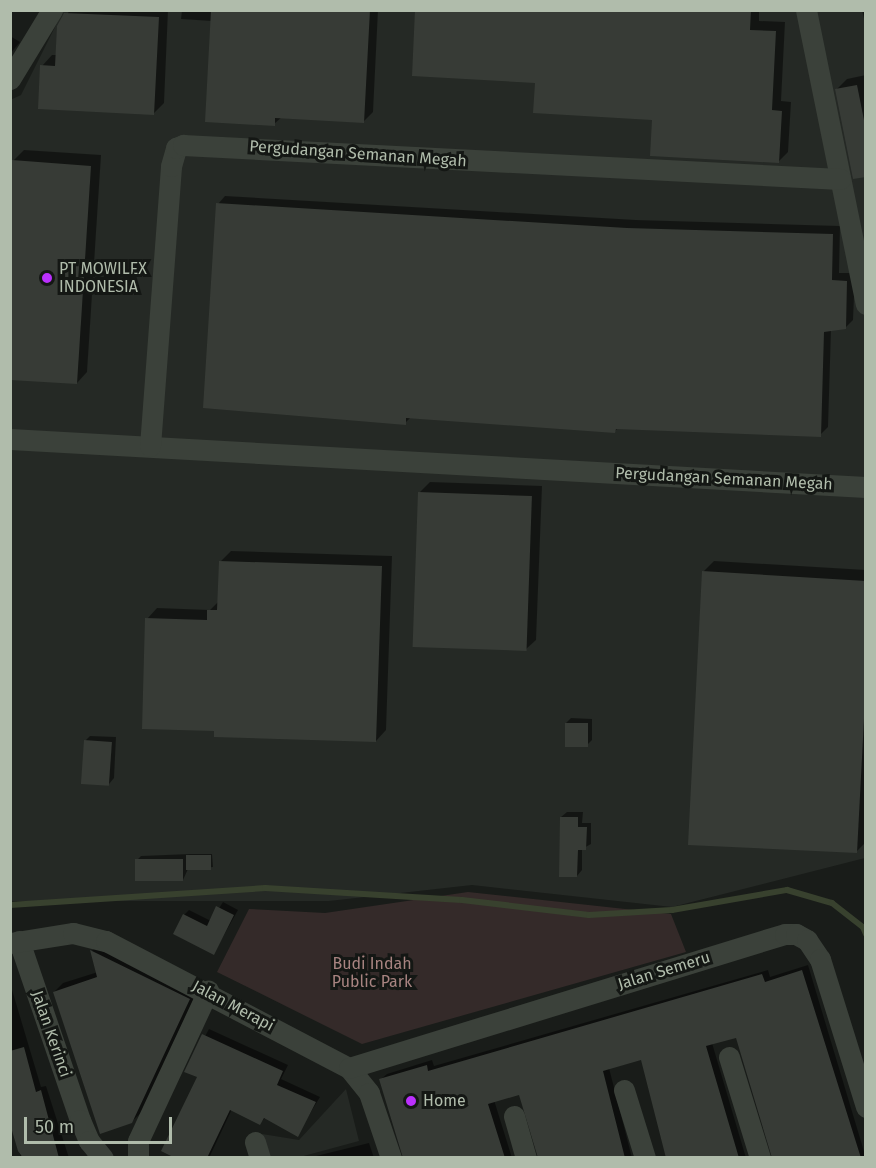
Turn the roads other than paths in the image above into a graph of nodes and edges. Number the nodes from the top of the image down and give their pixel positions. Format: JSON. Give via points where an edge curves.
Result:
{"nodes":[{"id":1,"x":52,"y":10,"type":"edge"},
{"id":2,"x":806,"y":10,"type":"edge"},
{"id":3,"x":10,"y":80,"type":"edge"},
{"id":4,"x":840,"y":179,"type":"junction"},
{"id":5,"x":866,"y":304,"type":"edge"},
{"id":6,"x":10,"y":439,"type":"edge"},
{"id":7,"x":150,"y":446,"type":"junction"},
{"id":8,"x":866,"y":487,"type":"edge"},
{"id":9,"x":15,"y":942,"type":"edge"},
{"id":10,"x":208,"y":991,"type":"junction"},
{"id":11,"x":729,"y":1057,"type":"dead end"},
{"id":12,"x":349,"y":1068,"type":"junction"},
{"id":13,"x":624,"y":1090,"type":"dead end"},
{"id":14,"x":866,"y":1107,"type":"edge"},
{"id":15,"x":514,"y":1116,"type":"dead end"},
{"id":16,"x":138,"y":1149,"type":"edge"},
{"id":17,"x":101,"y":1156,"type":"edge"},
{"id":18,"x":391,"y":1158,"type":"edge"},
{"id":19,"x":526,"y":1158,"type":"edge"},
{"id":20,"x":645,"y":1158,"type":"edge"},
{"id":21,"x":760,"y":1158,"type":"edge"}],
"edges":[{"from":1,"to":3,"type":"street"},
{"from":2,"to":4,"type":"street"},
{"from":4,"to":5,"type":"street"},
{"from":4,"to":7,"type":"street","name":"Pergudangan Semanan Megah","via":[[183,145],[176,148],[171,166]]},
{"from":6,"to":7,"type":"street","name":"Pergudangan Semanan Megah"},
{"from":7,"to":8,"type":"street","name":"Pergudangan Semanan Megah"},
{"from":9,"to":10,"type":"street","name":"Jalan Merapi","via":[[59,934],[90,935]]},
{"from":9,"to":17,"type":"street","name":"Jalan Kerinci","via":[[80,1120]]},
{"from":10,"to":12,"type":"street","name":"Jalan Merapi"},
{"from":10,"to":16,"type":"street"},
{"from":11,"to":21,"type":"street"},
{"from":12,"to":14,"type":"street","name":"Jalan Semeru","via":[[785,934],[796,934],[807,940],[820,959]]},
{"from":12,"to":18,"type":"street","name":"Jalan Merapi","via":[[375,1107]]},
{"from":13,"to":20,"type":"street"},
{"from":15,"to":19,"type":"street"},
{"from":16,"to":17,"type":"street"}]}
